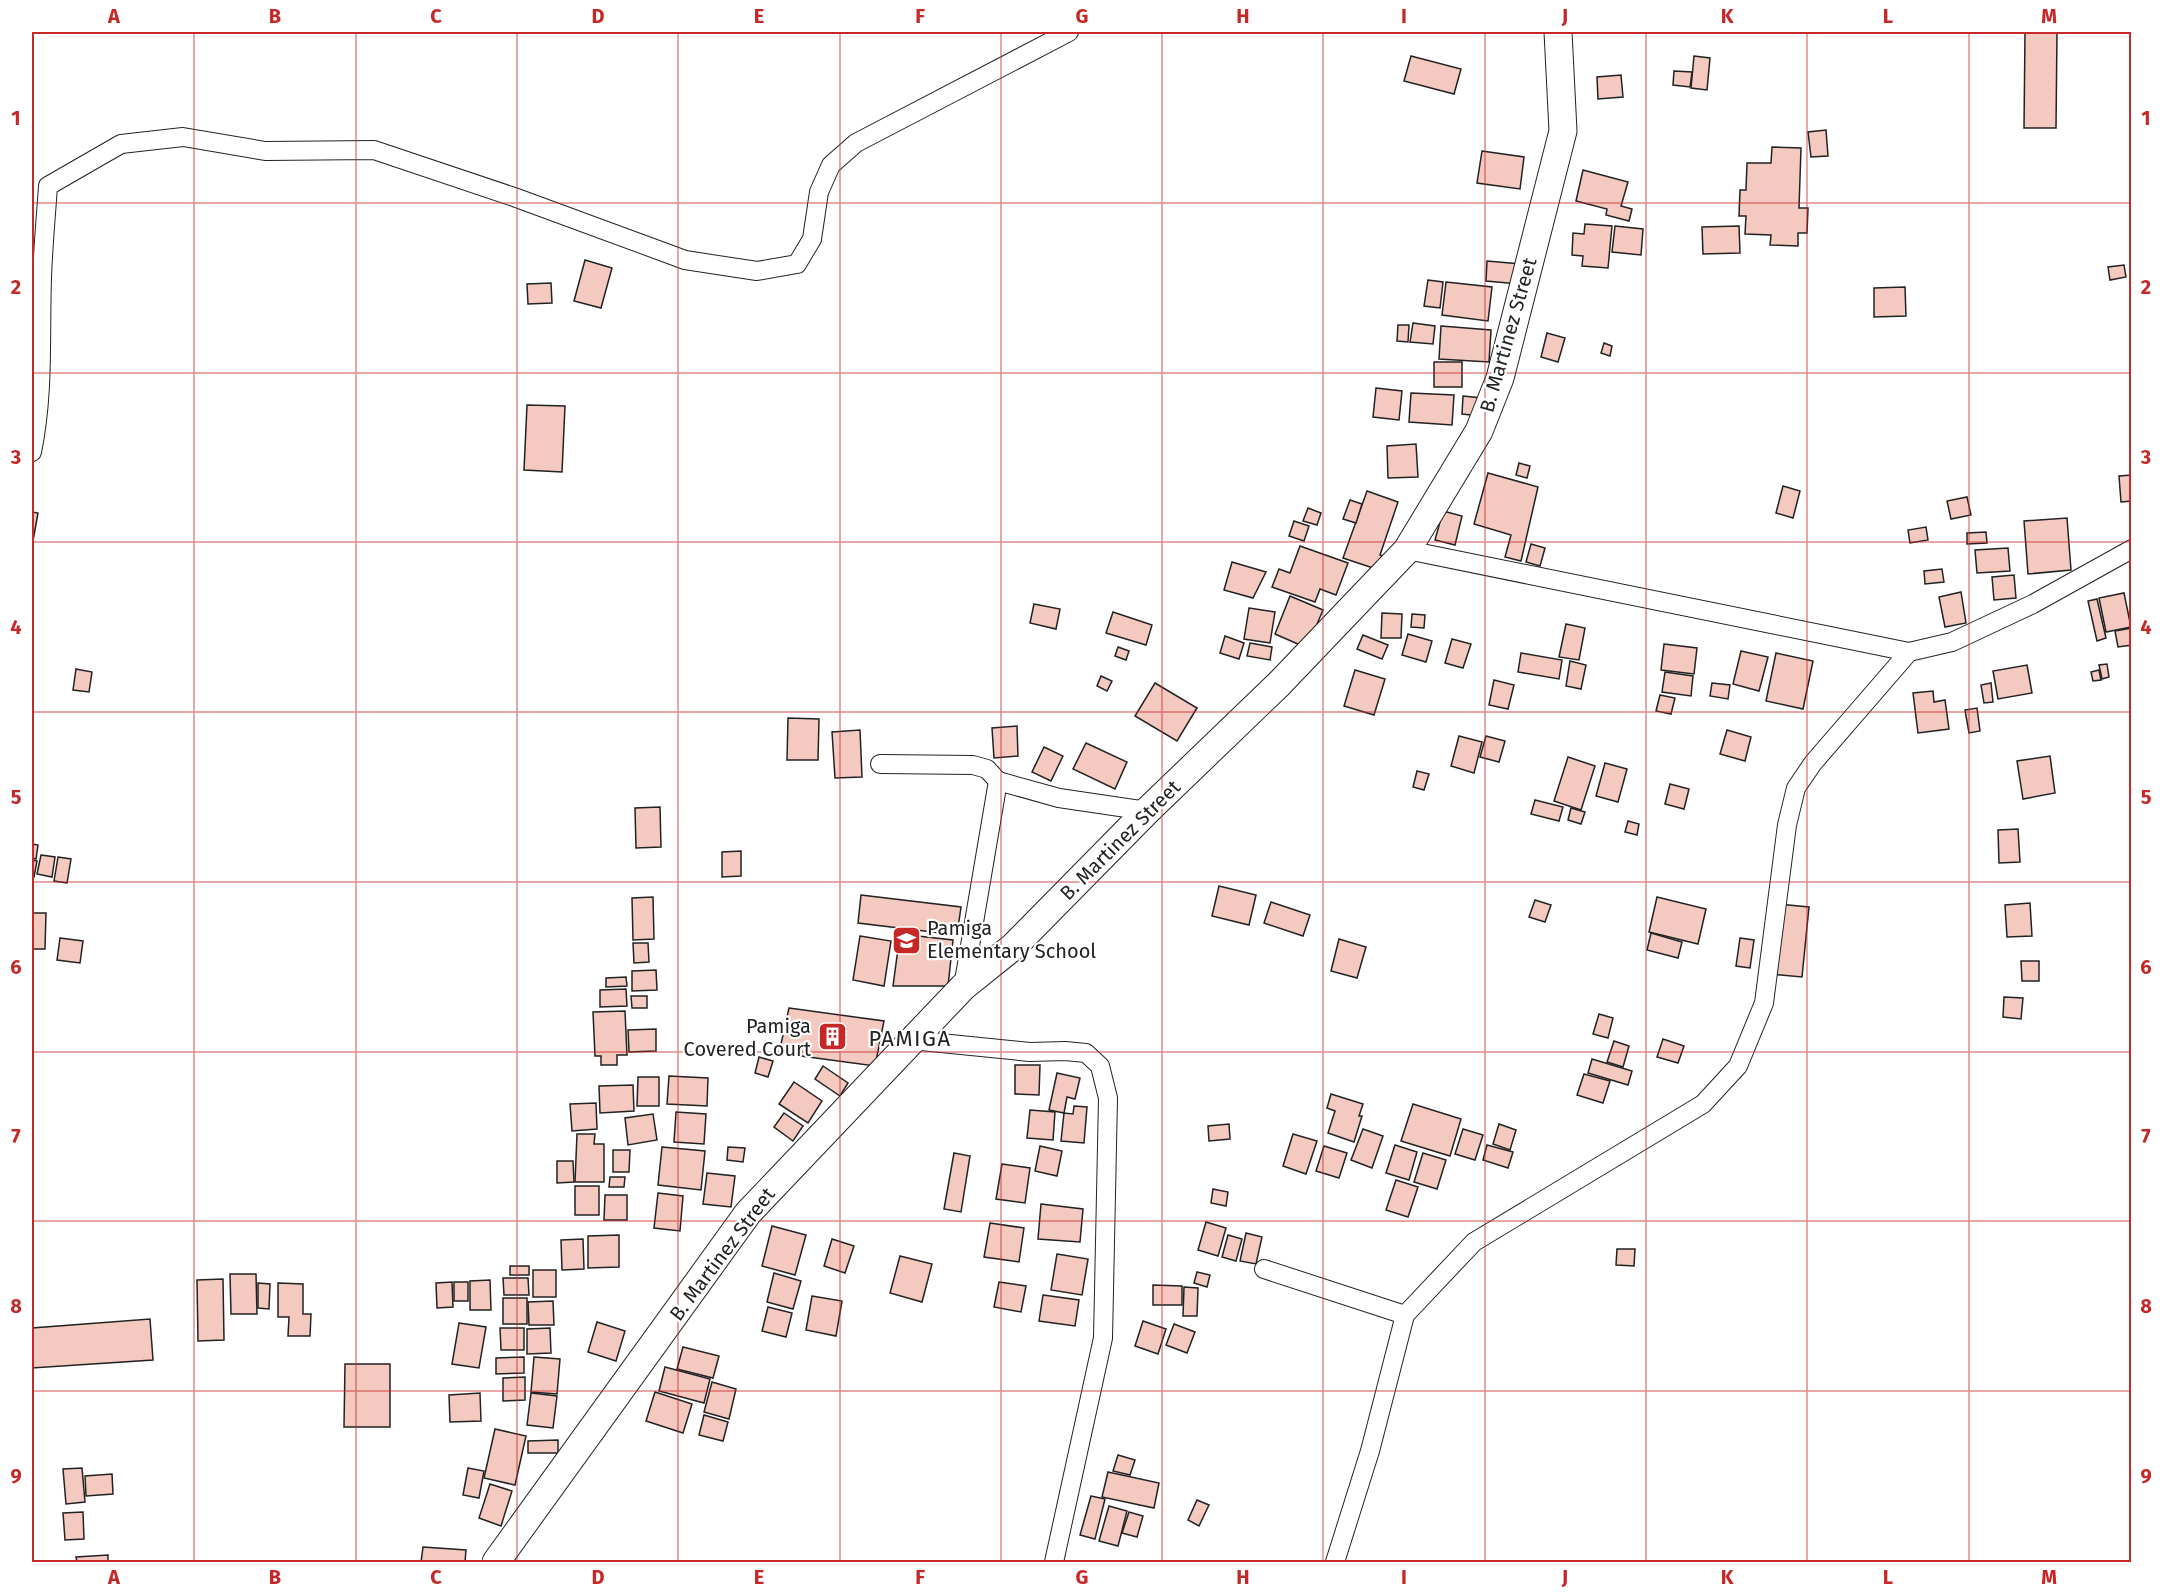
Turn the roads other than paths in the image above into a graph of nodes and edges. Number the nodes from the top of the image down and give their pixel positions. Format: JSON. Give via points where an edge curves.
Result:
{"nodes":[{"id":1,"x":1069,"y":32,"type":"edge"},
{"id":2,"x":1558,"y":32,"type":"edge"},
{"id":3,"x":32,"y":452,"type":"edge"},
{"id":4,"x":2132,"y":549,"type":"edge"},
{"id":5,"x":1407,"y":550,"type":"junction"},
{"id":6,"x":1909,"y":652,"type":"junction"},
{"id":7,"x":880,"y":764,"type":"dead end"},
{"id":8,"x":998,"y":781,"type":"junction"},
{"id":9,"x":1147,"y":811,"type":"junction"},
{"id":10,"x":963,"y":987,"type":"junction"},
{"id":11,"x":911,"y":1040,"type":"junction"},
{"id":12,"x":1264,"y":1269,"type":"dead end"},
{"id":13,"x":1405,"y":1315,"type":"junction"},
{"id":14,"x":496,"y":1563,"type":"edge"},
{"id":15,"x":1054,"y":1563,"type":"edge"},
{"id":16,"x":1335,"y":1563,"type":"edge"}],
"edges":[{"from":1,"to":3,"type":"street","via":[[856,143],[831,165],[819,192],[812,239],[797,264],[757,271],[685,260],[514,196],[374,150],[265,151],[183,137],[121,144],[48,186],[42,279],[43,346],[38,424]]},
{"from":2,"to":5,"type":"street","name":"B. Martinez Street","via":[[1563,131],[1500,378],[1479,431]]},
{"from":4,"to":6,"type":"street","via":[[2033,604],[1952,642]]},
{"from":5,"to":6,"type":"street"},
{"from":5,"to":9,"type":"street","name":"B. Martinez Street","via":[[1279,684]]},
{"from":6,"to":13,"type":"street","via":[[1796,788],[1787,825],[1764,1003],[1738,1066],[1702,1104],[1474,1242]]},
{"from":7,"to":8,"type":"street","via":[[973,765],[987,769]]},
{"from":8,"to":9,"type":"street","via":[[1059,798]]},
{"from":8,"to":10,"type":"street"},
{"from":9,"to":10,"type":"street","name":"B. Martinez Street","via":[[1014,946]]},
{"from":10,"to":11,"type":"street","name":"B. Martinez Street"},
{"from":11,"to":14,"type":"street","name":"B. Martinez Street","via":[[748,1213]]},
{"from":11,"to":15,"type":"street","via":[[1030,1052],[1086,1053],[1100,1066],[1108,1098],[1103,1338]]},
{"from":12,"to":13,"type":"street"},
{"from":13,"to":16,"type":"street","via":[[1370,1451]]}]}
